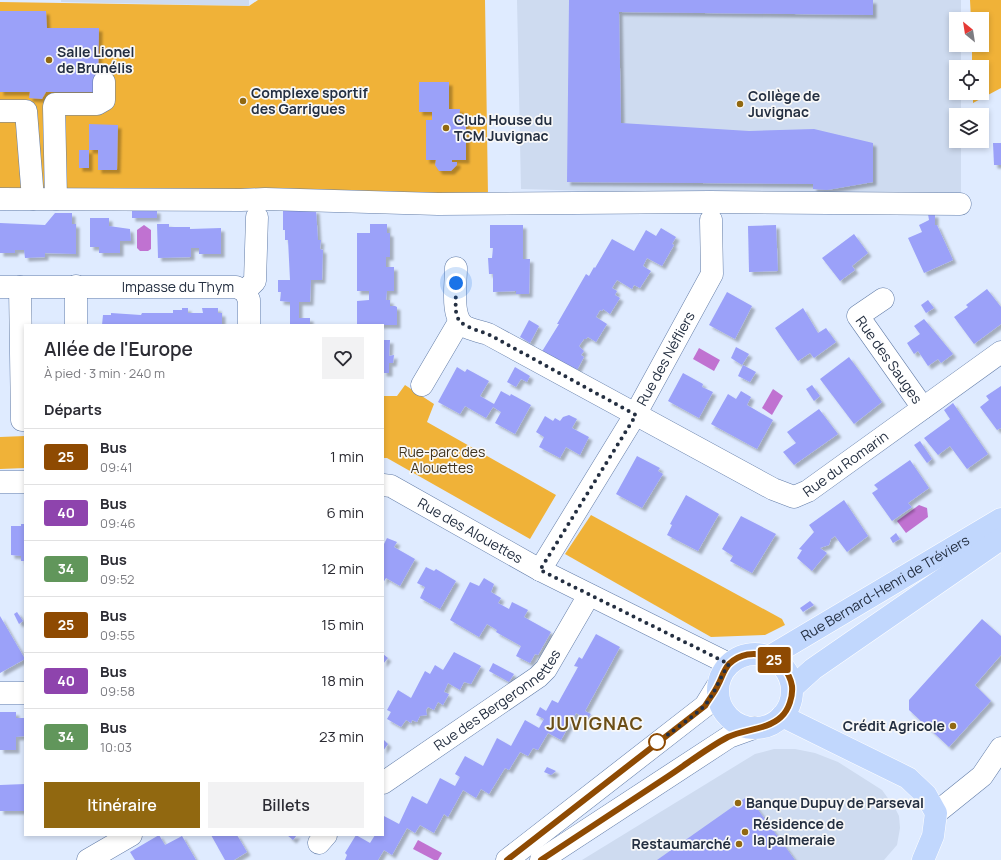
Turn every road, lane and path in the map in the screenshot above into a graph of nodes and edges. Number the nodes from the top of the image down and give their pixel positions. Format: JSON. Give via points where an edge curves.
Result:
{"nodes":[{"id":1,"x":104,"y":82,"type":"dead end"},
{"id":2,"x":0,"y":111,"type":"edge"},
{"id":3,"x":0,"y":199,"type":"edge"},
{"id":4,"x":33,"y":199,"type":"junction"},
{"id":5,"x":56,"y":199,"type":"junction"},
{"id":6,"x":960,"y":204,"type":"dead end"},
{"id":7,"x":257,"y":217,"type":"dead end"},
{"id":8,"x":711,"y":220,"type":"dead end"},
{"id":9,"x":456,"y":268,"type":"dead end"},
{"id":10,"x":76,"y":286,"type":"junction"},
{"id":11,"x":10,"y":287,"type":"edge"},
{"id":12,"x":245,"y":291,"type":"junction"},
{"id":13,"x":882,"y":299,"type":"dead end"},
{"id":14,"x":460,"y":322,"type":"junction"},
{"id":15,"x":76,"y":324,"type":"edge"},
{"id":16,"x":249,"y":324,"type":"edge"},
{"id":17,"x":1001,"y":352,"type":"edge"},
{"id":18,"x":422,"y":385,"type":"dead end"},
{"id":19,"x":923,"y":408,"type":"junction"},
{"id":20,"x":636,"y":415,"type":"junction"},
{"id":21,"x":24,"y":420,"type":"edge"},
{"id":22,"x":0,"y":482,"type":"edge"},
{"id":23,"x":24,"y":482,"type":"edge"},
{"id":24,"x":384,"y":485,"type":"edge"},
{"id":25,"x":1001,"y":519,"type":"edge"},
{"id":26,"x":1001,"y":539,"type":"edge"},
{"id":27,"x":540,"y":570,"type":"junction"},
{"id":28,"x":589,"y":595,"type":"junction"},
{"id":29,"x":769,"y":657,"type":"junction"},
{"id":30,"x":729,"y":664,"type":"junction"},
{"id":31,"x":718,"y":685,"type":"junction"},
{"id":32,"x":792,"y":688,"type":"junction"},
{"id":33,"x":0,"y":693,"type":"edge"},
{"id":34,"x":24,"y":693,"type":"edge"},
{"id":35,"x":782,"y":716,"type":"junction"},
{"id":36,"x":754,"y":728,"type":"junction"},
{"id":37,"x":1001,"y":748,"type":"edge"},
{"id":38,"x":384,"y":782,"type":"edge"},
{"id":39,"x":936,"y":813,"type":"junction"},
{"id":40,"x":129,"y":836,"type":"edge"},
{"id":41,"x":88,"y":860,"type":"edge"},
{"id":42,"x":508,"y":860,"type":"edge"},
{"id":43,"x":541,"y":860,"type":"edge"},
{"id":44,"x":923,"y":860,"type":"edge"}],
"edges":[{"from":1,"to":5,"type":"street","via":[[104,100],[97,104],[55,104]]},
{"from":2,"to":4,"type":"street","via":[[26,111]]},
{"from":3,"to":4,"type":"street"},
{"from":4,"to":5,"type":"street"},
{"from":5,"to":6,"type":"street","via":[[265,199],[438,204]]},
{"from":7,"to":12,"type":"street","via":[[255,281]]},
{"from":8,"to":20,"type":"street","name":"Rue des Néfliers","via":[[712,274]]},
{"from":9,"to":14,"type":"street","via":[[456,314]]},
{"from":10,"to":11,"type":"street","name":"Impasse du Thym"},
{"from":10,"to":12,"type":"street","name":"Impasse du Thym","via":[[236,287]]},
{"from":10,"to":15,"type":"street"},
{"from":11,"to":21,"type":"street"},
{"from":12,"to":16,"type":"street","name":"Impasse du Thym","via":[[249,300]]},
{"from":13,"to":19,"type":"street","name":"Rue des Sauges","via":[[858,316]]},
{"from":14,"to":18,"type":"street"},
{"from":14,"to":20,"type":"street","via":[[466,327],[488,334]]},
{"from":17,"to":19,"type":"street","name":"Rue du Romarin"},
{"from":19,"to":20,"type":"street","name":"Rue du Romarin","via":[[808,491],[794,497],[773,489]]},
{"from":20,"to":27,"type":"street","name":"Rue des Néfliers"},
{"from":22,"to":23,"type":"street"},
{"from":24,"to":27,"type":"street","name":"Rue des Alouettes","via":[[391,486]]},
{"from":25,"to":29,"type":"main road","name":"Rue Bernard-Henri de Tréviers"},
{"from":26,"to":32,"type":"main road","name":"Rue Bernard-Henri de Tréviers","via":[[813,669]]},
{"from":27,"to":28,"type":"street","name":"Rue des Alouettes"},
{"from":28,"to":30,"type":"street","name":"Rue des Alouettes"},
{"from":28,"to":38,"type":"street","name":"Rue des Bergeronnettes","via":[[546,669],[538,677]]},
{"from":29,"to":30,"type":"main road","via":[[759,654],[748,655]]},
{"from":29,"to":32,"type":"main road","via":[[785,669]]},
{"from":30,"to":31,"type":"main road"},
{"from":31,"to":36,"type":"main road","via":[[720,703],[731,719],[742,726]]},
{"from":31,"to":42,"type":"street","via":[[705,706]]},
{"from":32,"to":35,"type":"main road","via":[[790,703]]},
{"from":33,"to":34,"type":"street"},
{"from":35,"to":36,"type":"main road","via":[[770,725]]},
{"from":35,"to":39,"type":"main road","via":[[908,778],[926,795]]},
{"from":36,"to":43,"type":"street","via":[[716,745]]},
{"from":37,"to":39,"type":"street","via":[[982,776]]},
{"from":39,"to":44,"type":"main road","via":[[933,836]]},
{"from":40,"to":41,"type":"street"}]}
